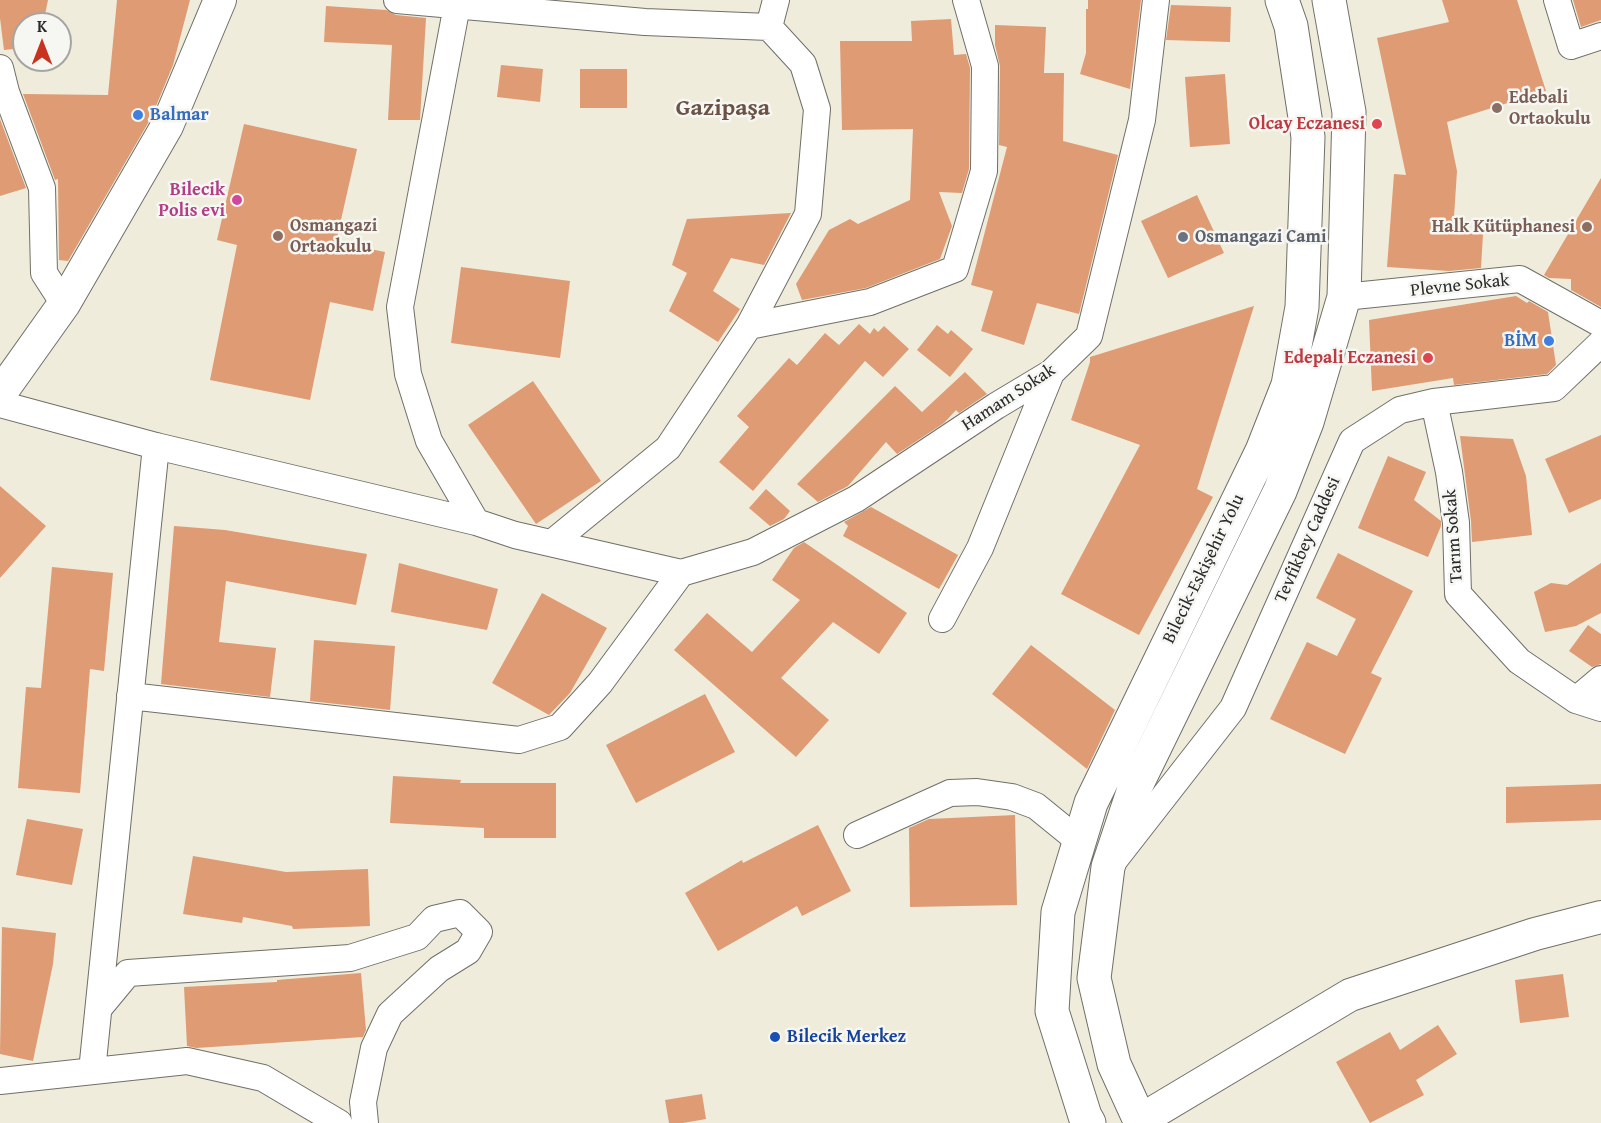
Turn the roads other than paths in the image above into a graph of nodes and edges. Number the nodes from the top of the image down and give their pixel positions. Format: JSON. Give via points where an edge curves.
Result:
{"nodes":[{"id":1,"x":220,"y":0,"type":"edge"},
{"id":2,"x":397,"y":0,"type":"edge"},
{"id":3,"x":776,"y":0,"type":"edge"},
{"id":4,"x":966,"y":0,"type":"edge"},
{"id":5,"x":1156,"y":0,"type":"edge"},
{"id":6,"x":1282,"y":0,"type":"edge"},
{"id":7,"x":1329,"y":0,"type":"edge"},
{"id":8,"x":1557,"y":0,"type":"edge"},
{"id":9,"x":458,"y":3,"type":"edge"},
{"id":10,"x":769,"y":27,"type":"junction"},
{"id":11,"x":1601,"y":36,"type":"edge"},
{"id":12,"x":0,"y":68,"type":"edge"},
{"id":13,"x":1344,"y":297,"type":"junction"},
{"id":14,"x":64,"y":304,"type":"junction"},
{"id":15,"x":1601,"y":324,"type":"edge"},
{"id":16,"x":749,"y":326,"type":"junction"},
{"id":17,"x":1601,"y":343,"type":"edge"},
{"id":18,"x":1051,"y":373,"type":"junction"},
{"id":19,"x":0,"y":394,"type":"edge"},
{"id":20,"x":1434,"y":402,"type":"junction"},
{"id":21,"x":0,"y":404,"type":"edge"},
{"id":22,"x":156,"y":446,"type":"junction"},
{"id":23,"x":476,"y":522,"type":"junction"},
{"id":24,"x":553,"y":542,"type":"junction"},
{"id":25,"x":681,"y":573,"type":"junction"},
{"id":26,"x":942,"y":619,"type":"dead end"},
{"id":27,"x":1601,"y":679,"type":"edge"},
{"id":28,"x":130,"y":696,"type":"junction"},
{"id":29,"x":1576,"y":699,"type":"junction"},
{"id":30,"x":1601,"y":708,"type":"edge"},
{"id":31,"x":857,"y":835,"type":"dead end"},
{"id":32,"x":1080,"y":840,"type":"junction"},
{"id":33,"x":1108,"y":867,"type":"junction"},
{"id":34,"x":1601,"y":917,"type":"edge"},
{"id":35,"x":99,"y":1008,"type":"junction"},
{"id":36,"x":1065,"y":1051,"type":"junction"},
{"id":37,"x":92,"y":1071,"type":"junction"},
{"id":38,"x":0,"y":1081,"type":"edge"},
{"id":39,"x":1140,"y":1122,"type":"edge"},
{"id":40,"x":339,"y":1123,"type":"edge"},
{"id":41,"x":364,"y":1123,"type":"edge"},
{"id":42,"x":1089,"y":1123,"type":"edge"}],
"edges":[{"from":1,"to":14,"type":"street","via":[[167,126]]},
{"from":2,"to":9,"type":"street"},
{"from":3,"to":10,"type":"street"},
{"from":4,"to":16,"type":"street","via":[[985,66],[984,171],[955,269],[870,302]]},
{"from":5,"to":18,"type":"street","name":"Hamam Sokak","via":[[1142,120],[1089,336]]},
{"from":6,"to":32,"type":"main road","name":"Bilecik-Eskişehir Yolu","via":[[1291,26],[1308,137],[1302,307],[1288,385],[1262,451],[1091,803]]},
{"from":7,"to":13,"type":"main road","name":"Bilecik-Eskişehir Yolu","via":[[1349,112]]},
{"from":8,"to":11,"type":"street","via":[[1571,46]]},
{"from":9,"to":10,"type":"street","via":[[645,22]]},
{"from":9,"to":23,"type":"street","via":[[400,307],[408,374],[429,441]]},
{"from":10,"to":16,"type":"street","via":[[802,64],[817,109],[808,214]]},
{"from":12,"to":14,"type":"street","via":[[42,188],[44,273]]},
{"from":13,"to":15,"type":"street","name":"Plevne Sokak","via":[[1520,279]]},
{"from":13,"to":33,"type":"main road","name":"Bilecik-Eskişehir Yolu","via":[[1307,422],[1280,491],[1133,792]]},
{"from":14,"to":19,"type":"street"},
{"from":16,"to":24,"type":"street","via":[[668,448]]},
{"from":17,"to":20,"type":"street","name":"Tevfikbey Caddesi","via":[[1554,388]]},
{"from":18,"to":25,"type":"street","name":"Hamam Sokak","via":[[856,499],[753,552]]},
{"from":18,"to":26,"type":"street","via":[[980,548]]},
{"from":20,"to":29,"type":"street","name":"Tarım Sokak","via":[[1456,523],[1458,594],[1519,661]]},
{"from":20,"to":33,"type":"street","name":"Tevfikbey Caddesi","via":[[1400,410],[1352,441],[1233,708]]},
{"from":21,"to":22,"type":"street"},
{"from":22,"to":23,"type":"street"},
{"from":22,"to":28,"type":"street"},
{"from":23,"to":24,"type":"street"},
{"from":24,"to":25,"type":"street"},
{"from":25,"to":28,"type":"street","via":[[600,683],[560,727],[519,740]]},
{"from":27,"to":29,"type":"street"},
{"from":28,"to":35,"type":"street"},
{"from":29,"to":30,"type":"street","name":"Tarım Sokak"},
{"from":31,"to":32,"type":"street","via":[[950,793],[977,792],[1012,797],[1036,806]]},
{"from":32,"to":36,"type":"main road","name":"Bilecik-Eskişehir Yolu","via":[[1058,912],[1052,1011]]},
{"from":33,"to":39,"type":"main road","name":"Bilecik-Eskişehir Yolu","via":[[1094,978],[1114,1064]]},
{"from":34,"to":39,"type":"street","via":[[1535,934],[1350,995]]},
{"from":35,"to":37,"type":"street"},
{"from":35,"to":41,"type":"street","via":[[128,973],[350,958],[417,937],[434,919],[460,913],[479,932],[468,951],[439,969],[390,1014],[374,1048],[363,1102]]},
{"from":36,"to":39,"type":"main road"},
{"from":36,"to":42,"type":"main road","name":"Bilecik-Eskişehir Yolu"},
{"from":37,"to":38,"type":"street"},
{"from":37,"to":40,"type":"street","via":[[188,1061],[263,1078]]}]}
